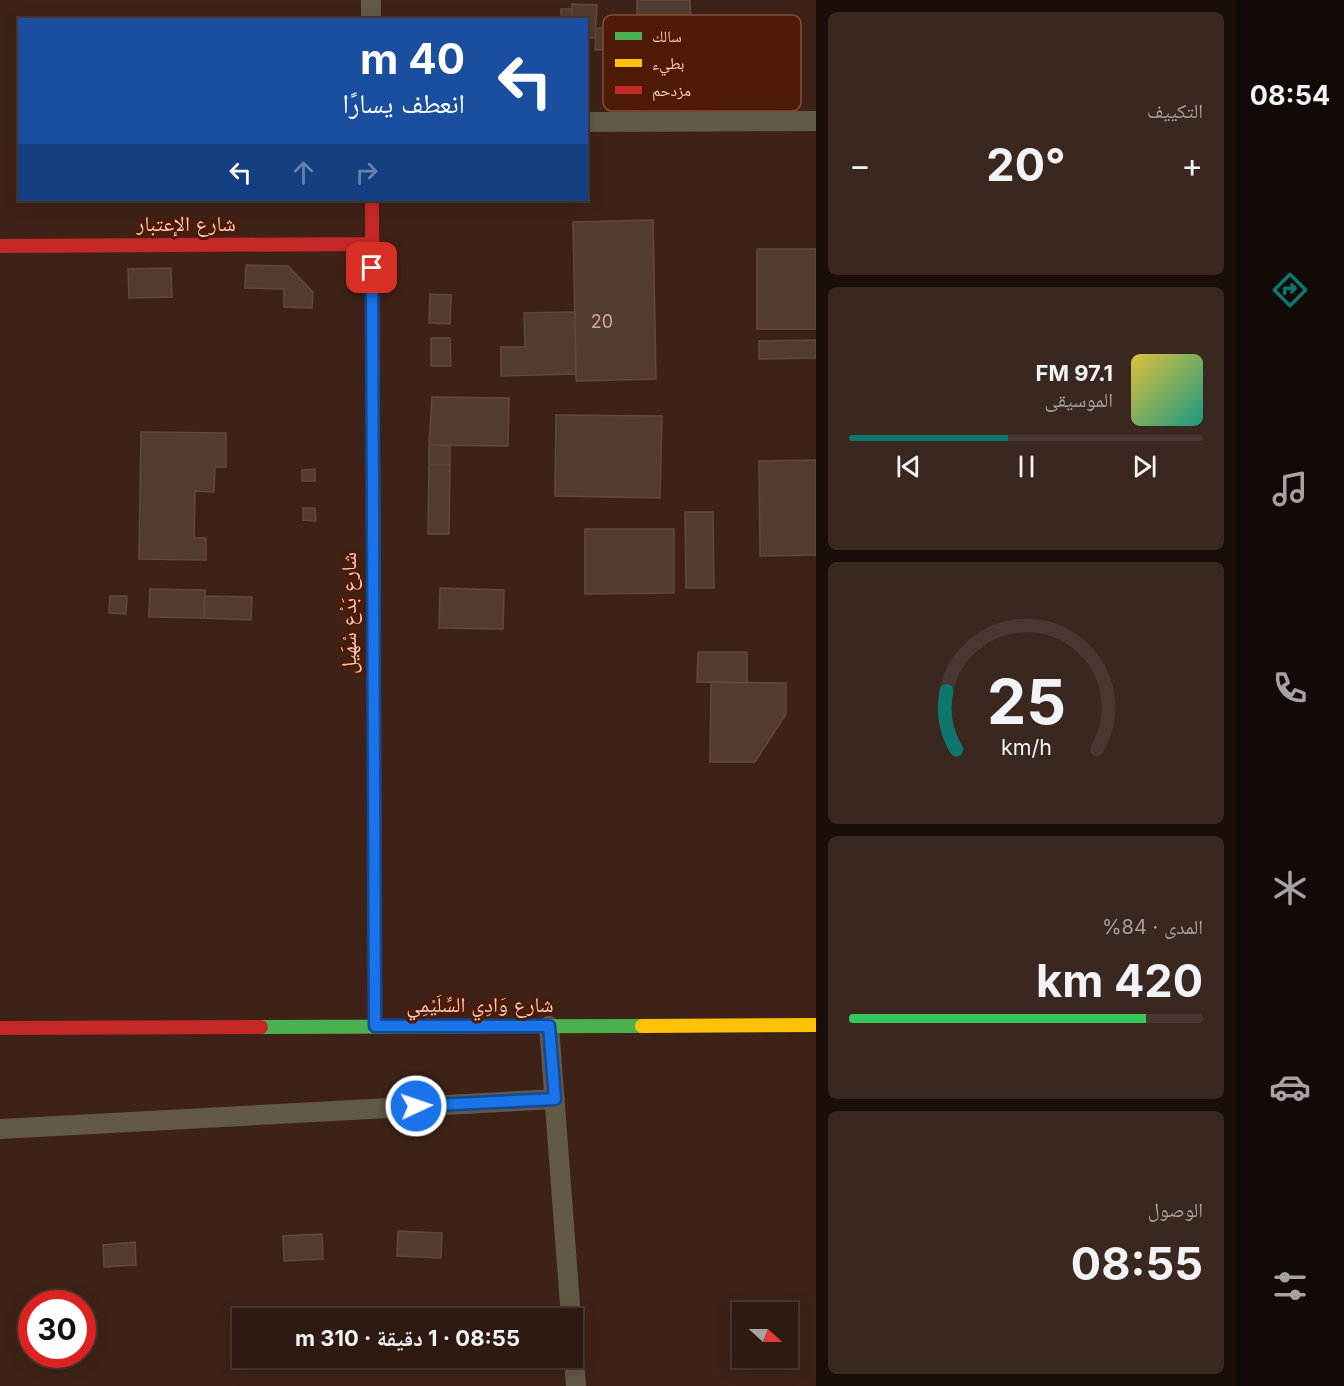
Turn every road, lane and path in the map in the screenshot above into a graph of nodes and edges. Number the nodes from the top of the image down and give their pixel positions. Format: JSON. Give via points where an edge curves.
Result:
{"nodes":[{"id":1,"x":370,"y":0,"type":"edge"},
{"id":2,"x":371,"y":18,"type":"edge"},
{"id":3,"x":816,"y":121,"type":"edge"},
{"id":4,"x":588,"y":122,"type":"edge"},
{"id":5,"x":372,"y":201,"type":"edge"},
{"id":6,"x":372,"y":244,"type":"junction"},
{"id":7,"x":0,"y":246,"type":"edge"},
{"id":8,"x":816,"y":1024,"type":"edge"},
{"id":9,"x":375,"y":1026,"type":"junction"},
{"id":10,"x":549,"y":1026,"type":"junction"},
{"id":11,"x":0,"y":1028,"type":"edge"},
{"id":12,"x":555,"y":1099,"type":"junction"},
{"id":13,"x":0,"y":1129,"type":"edge"},
{"id":14,"x":570,"y":1308,"type":"edge"},
{"id":15,"x":574,"y":1368,"type":"edge"},
{"id":16,"x":576,"y":1386,"type":"edge"}],
"edges":[{"from":1,"to":2,"type":"street"},
{"from":3,"to":4,"type":"street"},
{"from":5,"to":6,"type":"street","name":"شارع بَدْع سْهَيل"},
{"from":6,"to":7,"type":"street","name":"شارع الإعتبار"},
{"from":6,"to":9,"type":"street","name":"شارع بَدْع سْهَيل"},
{"from":8,"to":10,"type":"street","name":"شارع وَادِي السِّلَيْمِي"},
{"from":9,"to":10,"type":"street","name":"شارع وَادِي السِّلَيْمِي"},
{"from":9,"to":11,"type":"street","name":"شارع وَادِي السِّلَيْمِي"},
{"from":10,"to":12,"type":"street"},
{"from":12,"to":13,"type":"street"},
{"from":12,"to":14,"type":"street"},
{"from":15,"to":16,"type":"street"}]}
